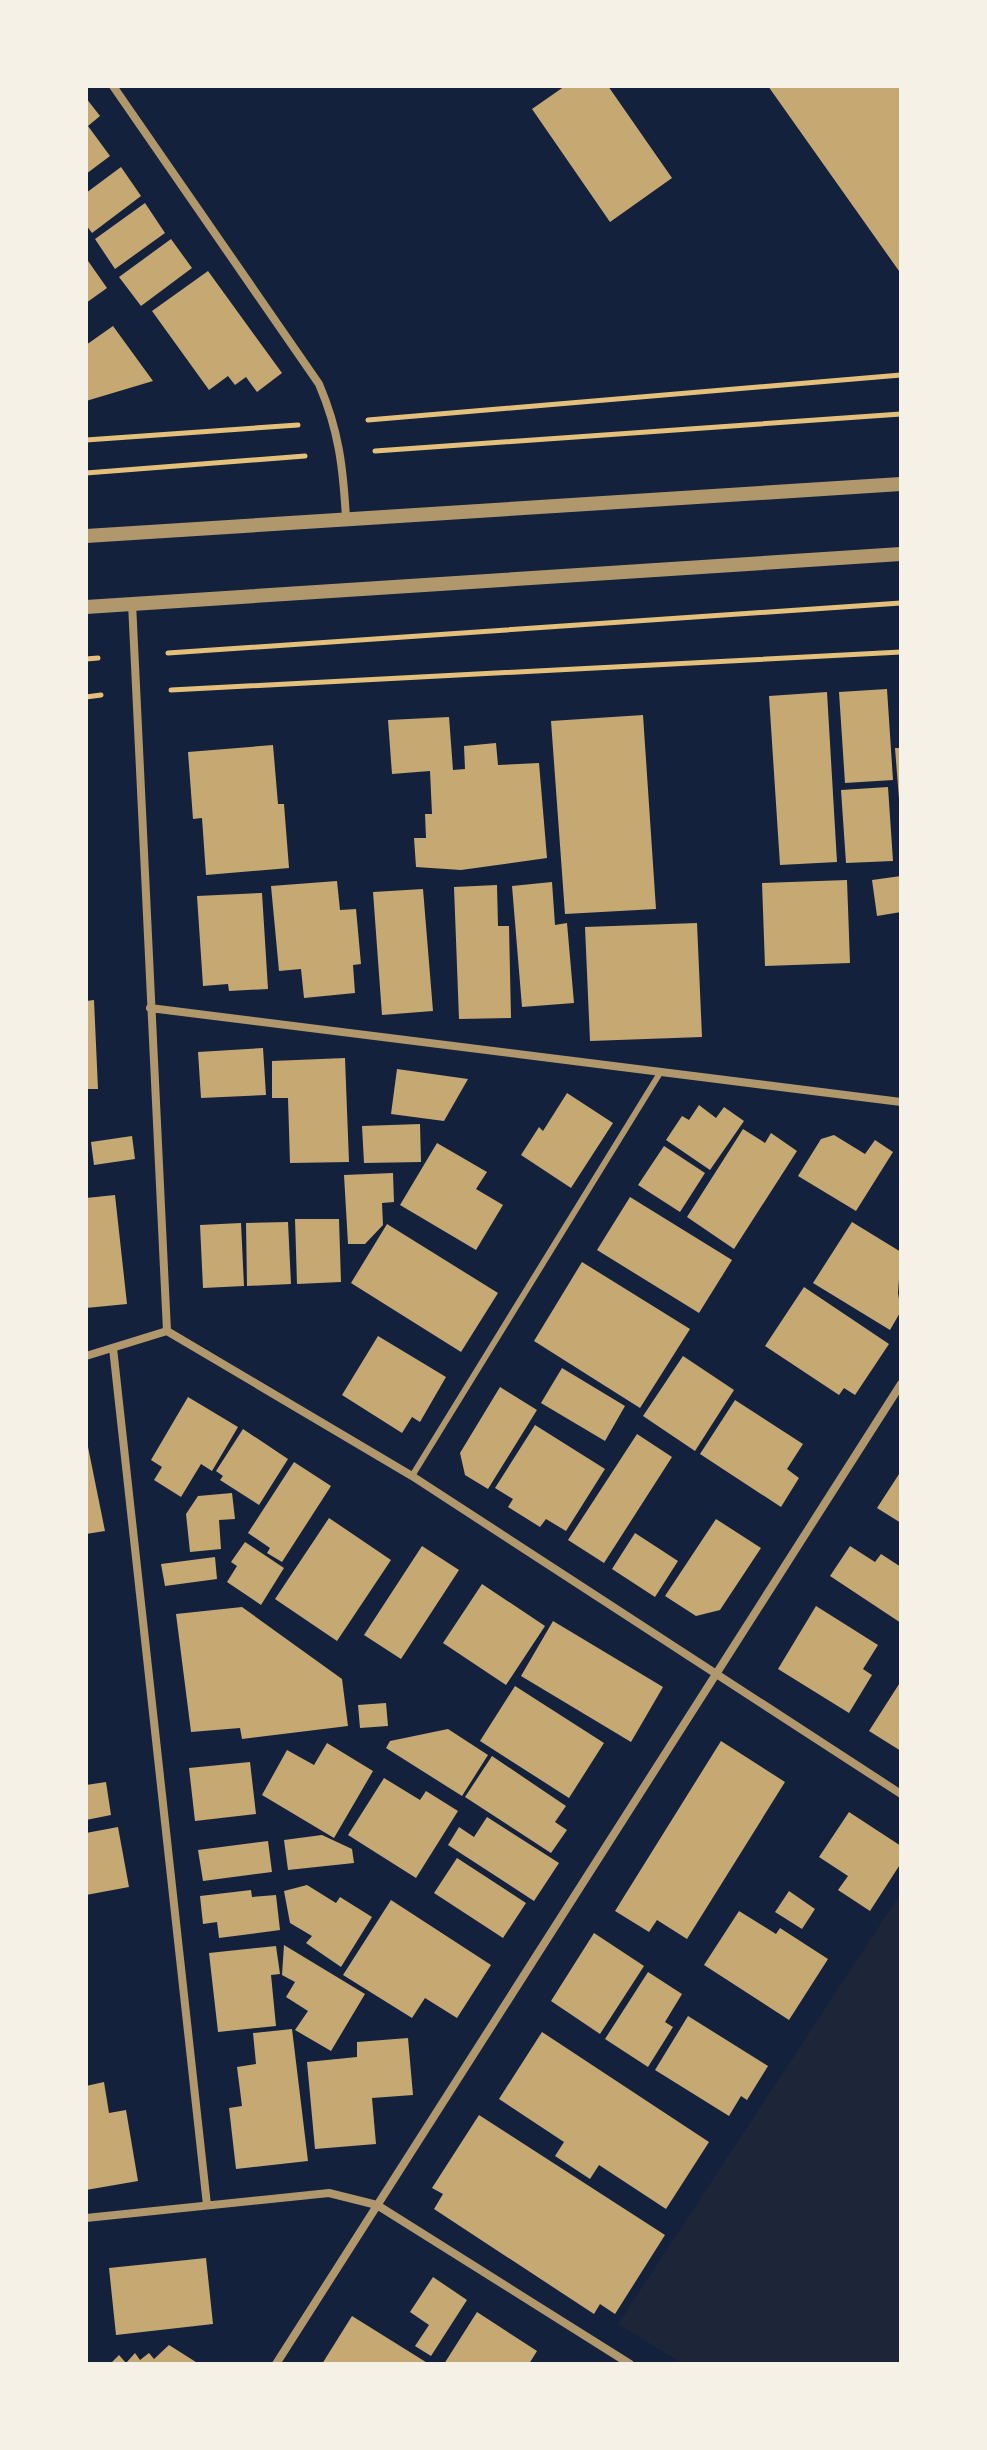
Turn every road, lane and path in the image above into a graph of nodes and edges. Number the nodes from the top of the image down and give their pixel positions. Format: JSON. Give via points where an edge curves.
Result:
{"nodes":[{"id":1,"x":113,"y":86,"type":"edge"},
{"id":2,"x":901,"y":375,"type":"edge"},
{"id":3,"x":901,"y":414,"type":"edge"},
{"id":4,"x":335,"y":423,"type":"junction"},
{"id":5,"x":86,"y":440,"type":"edge"},
{"id":6,"x":342,"y":453,"type":"junction"},
{"id":7,"x":86,"y":473,"type":"edge"},
{"id":8,"x":901,"y":484,"type":"edge"},
{"id":9,"x":346,"y":518,"type":"junction"},
{"id":10,"x":86,"y":536,"type":"edge"},
{"id":11,"x":901,"y":554,"type":"edge"},
{"id":12,"x":132,"y":603,"type":"junction"},
{"id":13,"x":901,"y":603,"type":"edge"},
{"id":14,"x":86,"y":607,"type":"edge"},
{"id":15,"x":901,"y":652,"type":"edge"},
{"id":16,"x":135,"y":655,"type":"junction"},
{"id":17,"x":86,"y":659,"type":"edge"},
{"id":18,"x":138,"y":692,"type":"junction"},
{"id":19,"x":86,"y":697,"type":"edge"},
{"id":20,"x":150,"y":1008,"type":"junction"},
{"id":21,"x":660,"y":1073,"type":"junction"},
{"id":22,"x":901,"y":1102,"type":"edge"},
{"id":23,"x":167,"y":1331,"type":"junction"},
{"id":24,"x":113,"y":1348,"type":"junction"},
{"id":25,"x":86,"y":1356,"type":"edge"},
{"id":26,"x":901,"y":1384,"type":"edge"},
{"id":27,"x":412,"y":1476,"type":"junction"},
{"id":28,"x":715,"y":1674,"type":"junction"},
{"id":29,"x":901,"y":1794,"type":"edge"},
{"id":30,"x":207,"y":2205,"type":"junction"},
{"id":31,"x":377,"y":2205,"type":"junction"},
{"id":32,"x":86,"y":2218,"type":"edge"},
{"id":33,"x":276,"y":2364,"type":"edge"},
{"id":34,"x":630,"y":2364,"type":"edge"}],
"edges":[{"from":1,"to":4,"type":"street","via":[[319,384]]},
{"from":2,"to":4,"type":"path"},
{"from":3,"to":6,"type":"path"},
{"from":4,"to":5,"type":"path"},
{"from":4,"to":6,"type":"street"},
{"from":6,"to":7,"type":"path"},
{"from":6,"to":9,"type":"street"},
{"from":8,"to":9,"type":"street"},
{"from":9,"to":10,"type":"street"},
{"from":11,"to":12,"type":"street"},
{"from":12,"to":14,"type":"street"},
{"from":12,"to":16,"type":"street"},
{"from":13,"to":16,"type":"path"},
{"from":15,"to":18,"type":"path"},
{"from":16,"to":17,"type":"path"},
{"from":16,"to":18,"type":"street"},
{"from":18,"to":19,"type":"path"},
{"from":18,"to":20,"type":"street"},
{"from":20,"to":21,"type":"street"},
{"from":20,"to":23,"type":"street"},
{"from":21,"to":22,"type":"street"},
{"from":21,"to":27,"type":"lane"},
{"from":23,"to":24,"type":"street"},
{"from":23,"to":27,"type":"street"},
{"from":24,"to":25,"type":"street"},
{"from":24,"to":30,"type":"street"},
{"from":26,"to":28,"type":"street"},
{"from":27,"to":28,"type":"street"},
{"from":28,"to":29,"type":"street"},
{"from":28,"to":31,"type":"street"},
{"from":30,"to":31,"type":"street","via":[[329,2193]]},
{"from":30,"to":32,"type":"street"},
{"from":31,"to":33,"type":"street"},
{"from":31,"to":34,"type":"street"}]}
